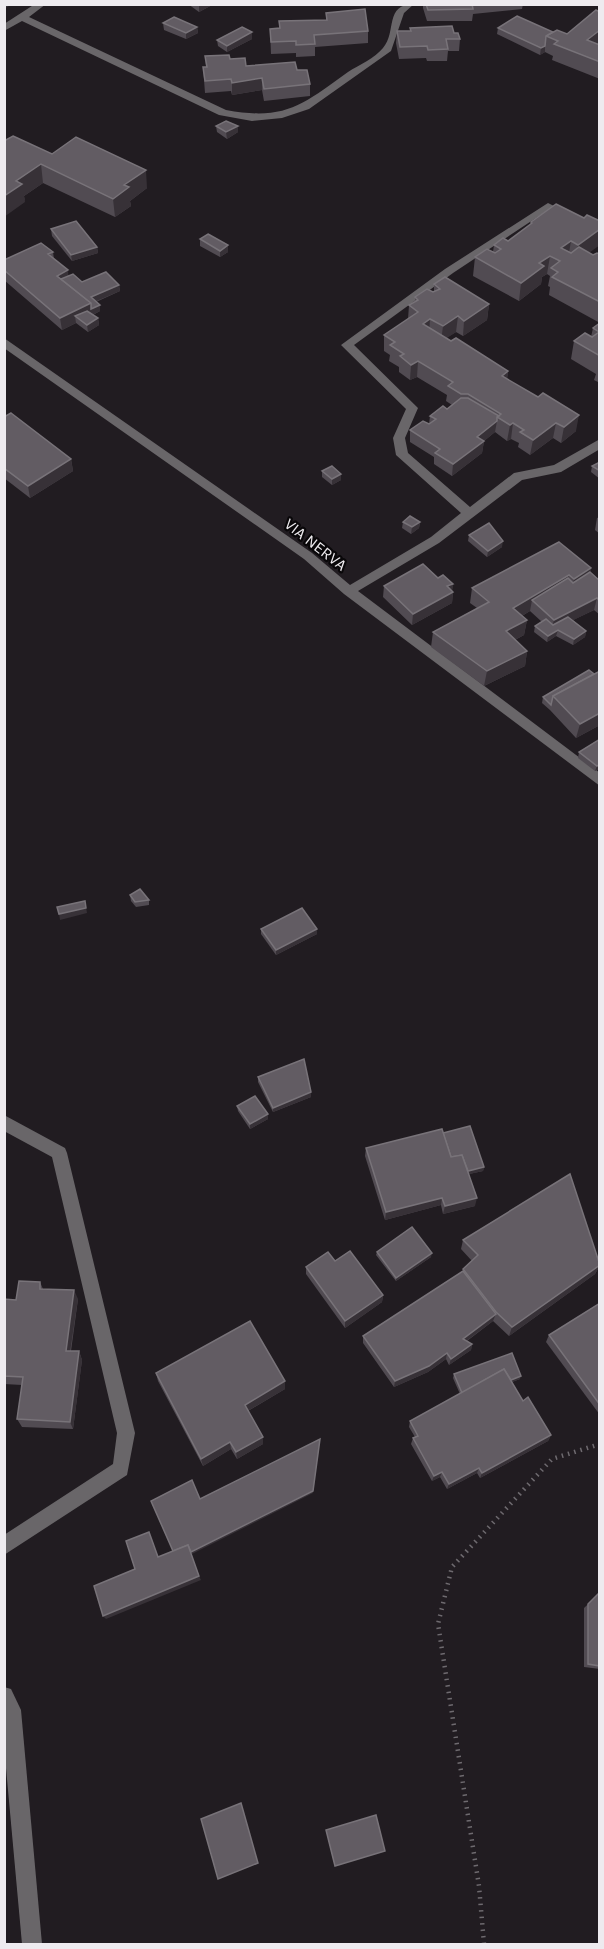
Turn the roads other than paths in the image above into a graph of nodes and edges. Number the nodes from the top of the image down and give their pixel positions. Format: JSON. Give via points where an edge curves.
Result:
{"nodes":[{"id":1,"x":42,"y":4,"type":"edge"},
{"id":2,"x":410,"y":4,"type":"edge"},
{"id":3,"x":22,"y":17,"type":"junction"},
{"id":4,"x":4,"y":28,"type":"edge"},
{"id":5,"x":600,"y":234,"type":"edge"},
{"id":6,"x":4,"y":342,"type":"edge"},
{"id":7,"x":600,"y":443,"type":"edge"},
{"id":8,"x":469,"y":513,"type":"junction"},
{"id":9,"x":349,"y":591,"type":"junction"},
{"id":10,"x":600,"y":781,"type":"edge"},
{"id":11,"x":4,"y":1122,"type":"edge"},
{"id":12,"x":4,"y":1546,"type":"edge"},
{"id":13,"x":4,"y":1696,"type":"edge"},
{"id":14,"x":32,"y":1944,"type":"edge"}],
"edges":[{"from":1,"to":3,"type":"street"},
{"from":2,"to":3,"type":"street","via":[[400,12],[388,49],[305,107],[282,115],[252,118],[223,113]]},
{"from":3,"to":4,"type":"street"},
{"from":5,"to":8,"type":"street","via":[[548,206],[347,345],[412,408],[399,438],[402,454]]},
{"from":6,"to":9,"type":"street","name":"VIA NERVA","via":[[308,556]]},
{"from":7,"to":8,"type":"street","via":[[557,469],[518,476]]},
{"from":8,"to":9,"type":"street","via":[[435,540]]},
{"from":9,"to":10,"type":"street","name":"VIA NERVA"},
{"from":11,"to":12,"type":"street","via":[[59,1153],[126,1433],[121,1469]]},
{"from":13,"to":14,"type":"street","via":[[11,1710]]}]}
